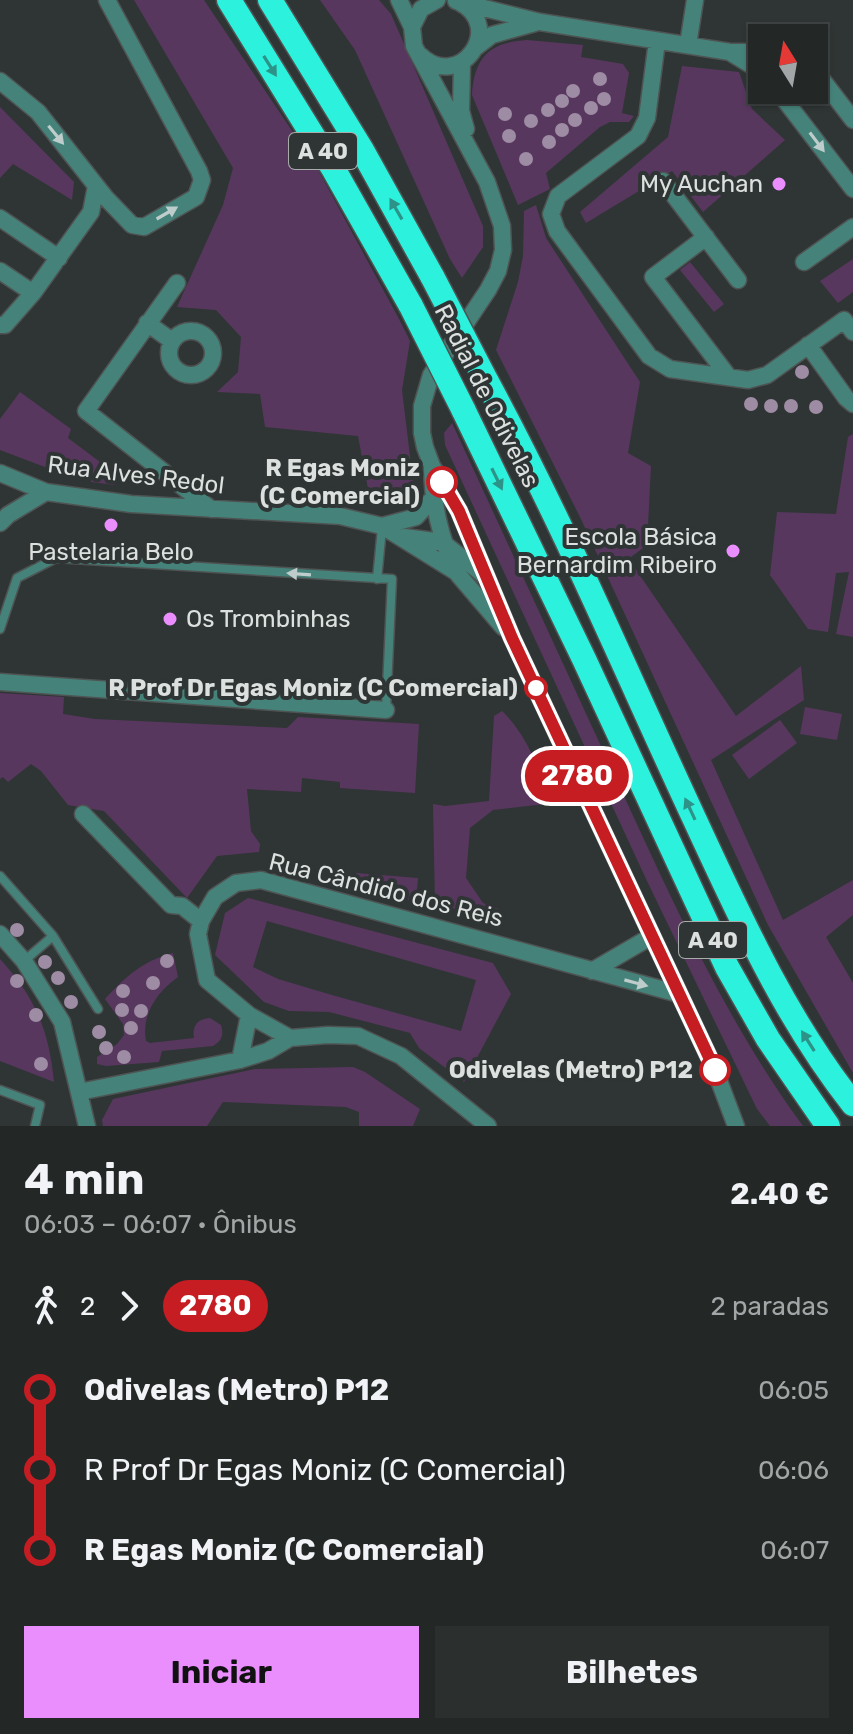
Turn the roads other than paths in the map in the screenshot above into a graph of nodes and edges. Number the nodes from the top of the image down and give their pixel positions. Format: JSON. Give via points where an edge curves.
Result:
{"nodes":[{"id":1,"x":107,"y":0,"type":"edge"},
{"id":2,"x":229,"y":0,"type":"edge"},
{"id":3,"x":270,"y":0,"type":"edge"},
{"id":4,"x":399,"y":0,"type":"edge"},
{"id":5,"x":437,"y":0,"type":"edge"},
{"id":6,"x":454,"y":0,"type":"edge"},
{"id":7,"x":695,"y":0,"type":"edge"},
{"id":8,"x":492,"y":4,"type":"edge"},
{"id":9,"x":540,"y":22,"type":"junction"},
{"id":10,"x":412,"y":27,"type":"junction"},
{"id":11,"x":657,"y":41,"type":"junction"},
{"id":12,"x":688,"y":45,"type":"junction"},
{"id":13,"x":475,"y":48,"type":"junction"},
{"id":14,"x":730,"y":52,"type":"junction"},
{"id":15,"x":748,"y":52,"type":"edge"},
{"id":16,"x":419,"y":54,"type":"junction"},
{"id":17,"x":462,"y":62,"type":"junction"},
{"id":18,"x":748,"y":63,"type":"edge"},
{"id":19,"x":0,"y":81,"type":"edge"},
{"id":20,"x":828,"y":87,"type":"edge"},
{"id":21,"x":789,"y":104,"type":"edge"},
{"id":22,"x":853,"y":120,"type":"edge"},
{"id":23,"x":473,"y":154,"type":"junction"},
{"id":24,"x":663,"y":181,"type":"dead end"},
{"id":25,"x":853,"y":189,"type":"edge"},
{"id":26,"x":104,"y":196,"type":"junction"},
{"id":27,"x":0,"y":218,"type":"edge"},
{"id":28,"x":853,"y":227,"type":"edge"},
{"id":29,"x":706,"y":237,"type":"junction"},
{"id":30,"x":59,"y":258,"type":"junction"},
{"id":31,"x":804,"y":262,"type":"dead end"},
{"id":32,"x":0,"y":271,"type":"edge"},
{"id":33,"x":738,"y":280,"type":"dead end"},
{"id":34,"x":177,"y":283,"type":"dead end"},
{"id":35,"x":33,"y":293,"type":"junction"},
{"id":36,"x":147,"y":323,"type":"junction"},
{"id":37,"x":0,"y":325,"type":"edge"},
{"id":38,"x":853,"y":332,"type":"edge"},
{"id":39,"x":172,"y":341,"type":"dead end"},
{"id":40,"x":808,"y":345,"type":"junction"},
{"id":41,"x":728,"y":376,"type":"junction"},
{"id":42,"x":853,"y":404,"type":"edge"},
{"id":43,"x":432,"y":466,"type":"junction"},
{"id":44,"x":0,"y":473,"type":"edge"},
{"id":45,"x":46,"y":492,"type":"junction"},
{"id":46,"x":433,"y":498,"type":"junction"},
{"id":47,"x":211,"y":509,"type":"junction"},
{"id":48,"x":459,"y":511,"type":"junction"},
{"id":49,"x":0,"y":523,"type":"edge"},
{"id":50,"x":382,"y":526,"type":"junction"},
{"id":51,"x":403,"y":537,"type":"junction"},
{"id":52,"x":442,"y":542,"type":"junction"},
{"id":53,"x":456,"y":572,"type":"junction"},
{"id":54,"x":377,"y":579,"type":"junction"},
{"id":55,"x":489,"y":580,"type":"junction"},
{"id":56,"x":0,"y":629,"type":"edge"},
{"id":57,"x":512,"y":638,"type":"junction"},
{"id":58,"x":0,"y":682,"type":"edge"},
{"id":59,"x":386,"y":710,"type":"joint"},
{"id":60,"x":83,"y":814,"type":"dead end"},
{"id":61,"x":0,"y":876,"type":"edge"},
{"id":62,"x":201,"y":921,"type":"junction"},
{"id":63,"x":0,"y":934,"type":"edge"},
{"id":64,"x":53,"y":936,"type":"junction"},
{"id":65,"x":652,"y":936,"type":"junction"},
{"id":66,"x":24,"y":961,"type":"junction"},
{"id":67,"x":592,"y":971,"type":"junction"},
{"id":68,"x":679,"y":994,"type":"junction"},
{"id":69,"x":98,"y":1009,"type":"dead end"},
{"id":70,"x":249,"y":1015,"type":"junction"},
{"id":71,"x":290,"y":1038,"type":"junction"},
{"id":72,"x":240,"y":1060,"type":"junction"},
{"id":73,"x":0,"y":1090,"type":"edge"},
{"id":74,"x":79,"y":1092,"type":"junction"},
{"id":75,"x":853,"y":1104,"type":"edge"},
{"id":76,"x":35,"y":1126,"type":"edge"},
{"id":77,"x":87,"y":1126,"type":"edge"},
{"id":78,"x":488,"y":1126,"type":"edge"},
{"id":79,"x":736,"y":1126,"type":"edge"},
{"id":80,"x":828,"y":1126,"type":"edge"}],
"edges":[{"from":26,"to":1,"type":"street","one_way":true,"via":[[132,225],[144,227],[196,197],[202,180]]},
{"from":2,"to":80,"type":"highway","name":"Radial de Odivelas","number":"A 40","one_way":true,"bridge":true,"via":[[411,306],[727,967]]},
{"from":75,"to":3,"type":"highway","name":"Radial de Odivelas","number":"A 40","one_way":true,"bridge":true,"via":[[801,1030],[747,930],[545,497],[433,278]]},
{"from":4,"to":10,"type":"street"},
{"from":5,"to":10,"type":"street","via":[[421,9]]},
{"from":6,"to":8,"type":"street"},
{"from":6,"to":13,"type":"street","via":[[477,20]]},
{"from":7,"to":12,"type":"street"},
{"from":8,"to":9,"type":"street"},
{"from":9,"to":11,"type":"street"},
{"from":9,"to":13,"type":"street","via":[[492,35]]},
{"from":10,"to":16,"type":"street"},
{"from":11,"to":12,"type":"street"},
{"from":11,"to":41,"type":"street","via":[[647,118],[638,136],[558,196],[551,214],[557,231],[649,356],[670,369]]},
{"from":12,"to":14,"type":"street"},
{"from":13,"to":17,"type":"street"},
{"from":14,"to":15,"type":"street"},
{"from":14,"to":18,"type":"street"},
{"from":16,"to":17,"type":"street","via":[[434,65]]},
{"from":16,"to":23,"type":"street"},
{"from":17,"to":23,"type":"street","via":[[461,111]]},
{"from":19,"to":26,"type":"street","one_way":true,"via":[[38,112]]},
{"from":20,"to":22,"type":"street"},
{"from":21,"to":25,"type":"street","one_way":true},
{"from":23,"to":43,"type":"street","via":[[502,226],[503,250],[488,290],[431,375],[422,406],[422,433]]},
{"from":24,"to":29,"type":"street"},
{"from":26,"to":30,"type":"street"},
{"from":27,"to":30,"type":"street"},
{"from":28,"to":31,"type":"street"},
{"from":29,"to":33,"type":"street"},
{"from":29,"to":41,"type":"street","via":[[653,277]]},
{"from":30,"to":35,"type":"street"},
{"from":32,"to":35,"type":"street"},
{"from":34,"to":36,"type":"street"},
{"from":35,"to":37,"type":"street"},
{"from":36,"to":39,"type":"street"},
{"from":36,"to":47,"type":"street","via":[[86,411]]},
{"from":38,"to":40,"type":"street","via":[[844,320]]},
{"from":40,"to":41,"type":"street","via":[[758,379]]},
{"from":40,"to":42,"type":"street"},
{"from":43,"to":46,"type":"street"},
{"from":43,"to":48,"type":"street"},
{"from":44,"to":45,"type":"street","name":"Rua Alves Redol"},
{"from":45,"to":47,"type":"street","name":"Rua Alves Redol"},
{"from":45,"to":49,"type":"street"},
{"from":46,"to":50,"type":"street","via":[[416,517]]},
{"from":46,"to":52,"type":"street"},
{"from":47,"to":50,"type":"street","name":"Rua Alves Redol","via":[[340,516]]},
{"from":48,"to":52,"type":"street","via":[[454,531]]},
{"from":48,"to":55,"type":"street"},
{"from":50,"to":51,"type":"street","name":"Rua Alves Redol"},
{"from":50,"to":54,"type":"lane"},
{"from":51,"to":52,"type":"street"},
{"from":51,"to":53,"type":"street","name":"Rua Alves Redol"},
{"from":52,"to":53,"type":"street"},
{"from":52,"to":55,"type":"street"},
{"from":53,"to":57,"type":"street","name":"Rua Alves Redol"},
{"from":54,"to":56,"type":"lane","one_way":true,"via":[[56,558],[17,578]]},
{"from":54,"to":59,"type":"lane","via":[[392,579]]},
{"from":55,"to":57,"type":"street"},
{"from":57,"to":65,"type":"street"},
{"from":58,"to":59,"type":"street"},
{"from":60,"to":62,"type":"street","via":[[171,905],[182,906]]},
{"from":61,"to":64,"type":"lane"},
{"from":62,"to":67,"type":"street","name":"Rua Cândido dos Reis","via":[[215,897],[236,883],[261,880]]},
{"from":62,"to":70,"type":"street","via":[[198,934],[207,980]]},
{"from":63,"to":66,"type":"street"},
{"from":64,"to":66,"type":"lane"},
{"from":64,"to":69,"type":"lane"},
{"from":65,"to":67,"type":"street"},
{"from":65,"to":68,"type":"street"},
{"from":66,"to":74,"type":"street","via":[[62,1022]]},
{"from":67,"to":68,"type":"street","name":"Rua Cândido dos Reis","one_way":true},
{"from":68,"to":79,"type":"street"},
{"from":70,"to":71,"type":"street"},
{"from":70,"to":72,"type":"street"},
{"from":71,"to":72,"type":"street"},
{"from":71,"to":78,"type":"street","via":[[358,1036],[401,1056]]},
{"from":72,"to":74,"type":"street"},
{"from":73,"to":76,"type":"lane","via":[[40,1105]]},
{"from":74,"to":77,"type":"street"}]}
